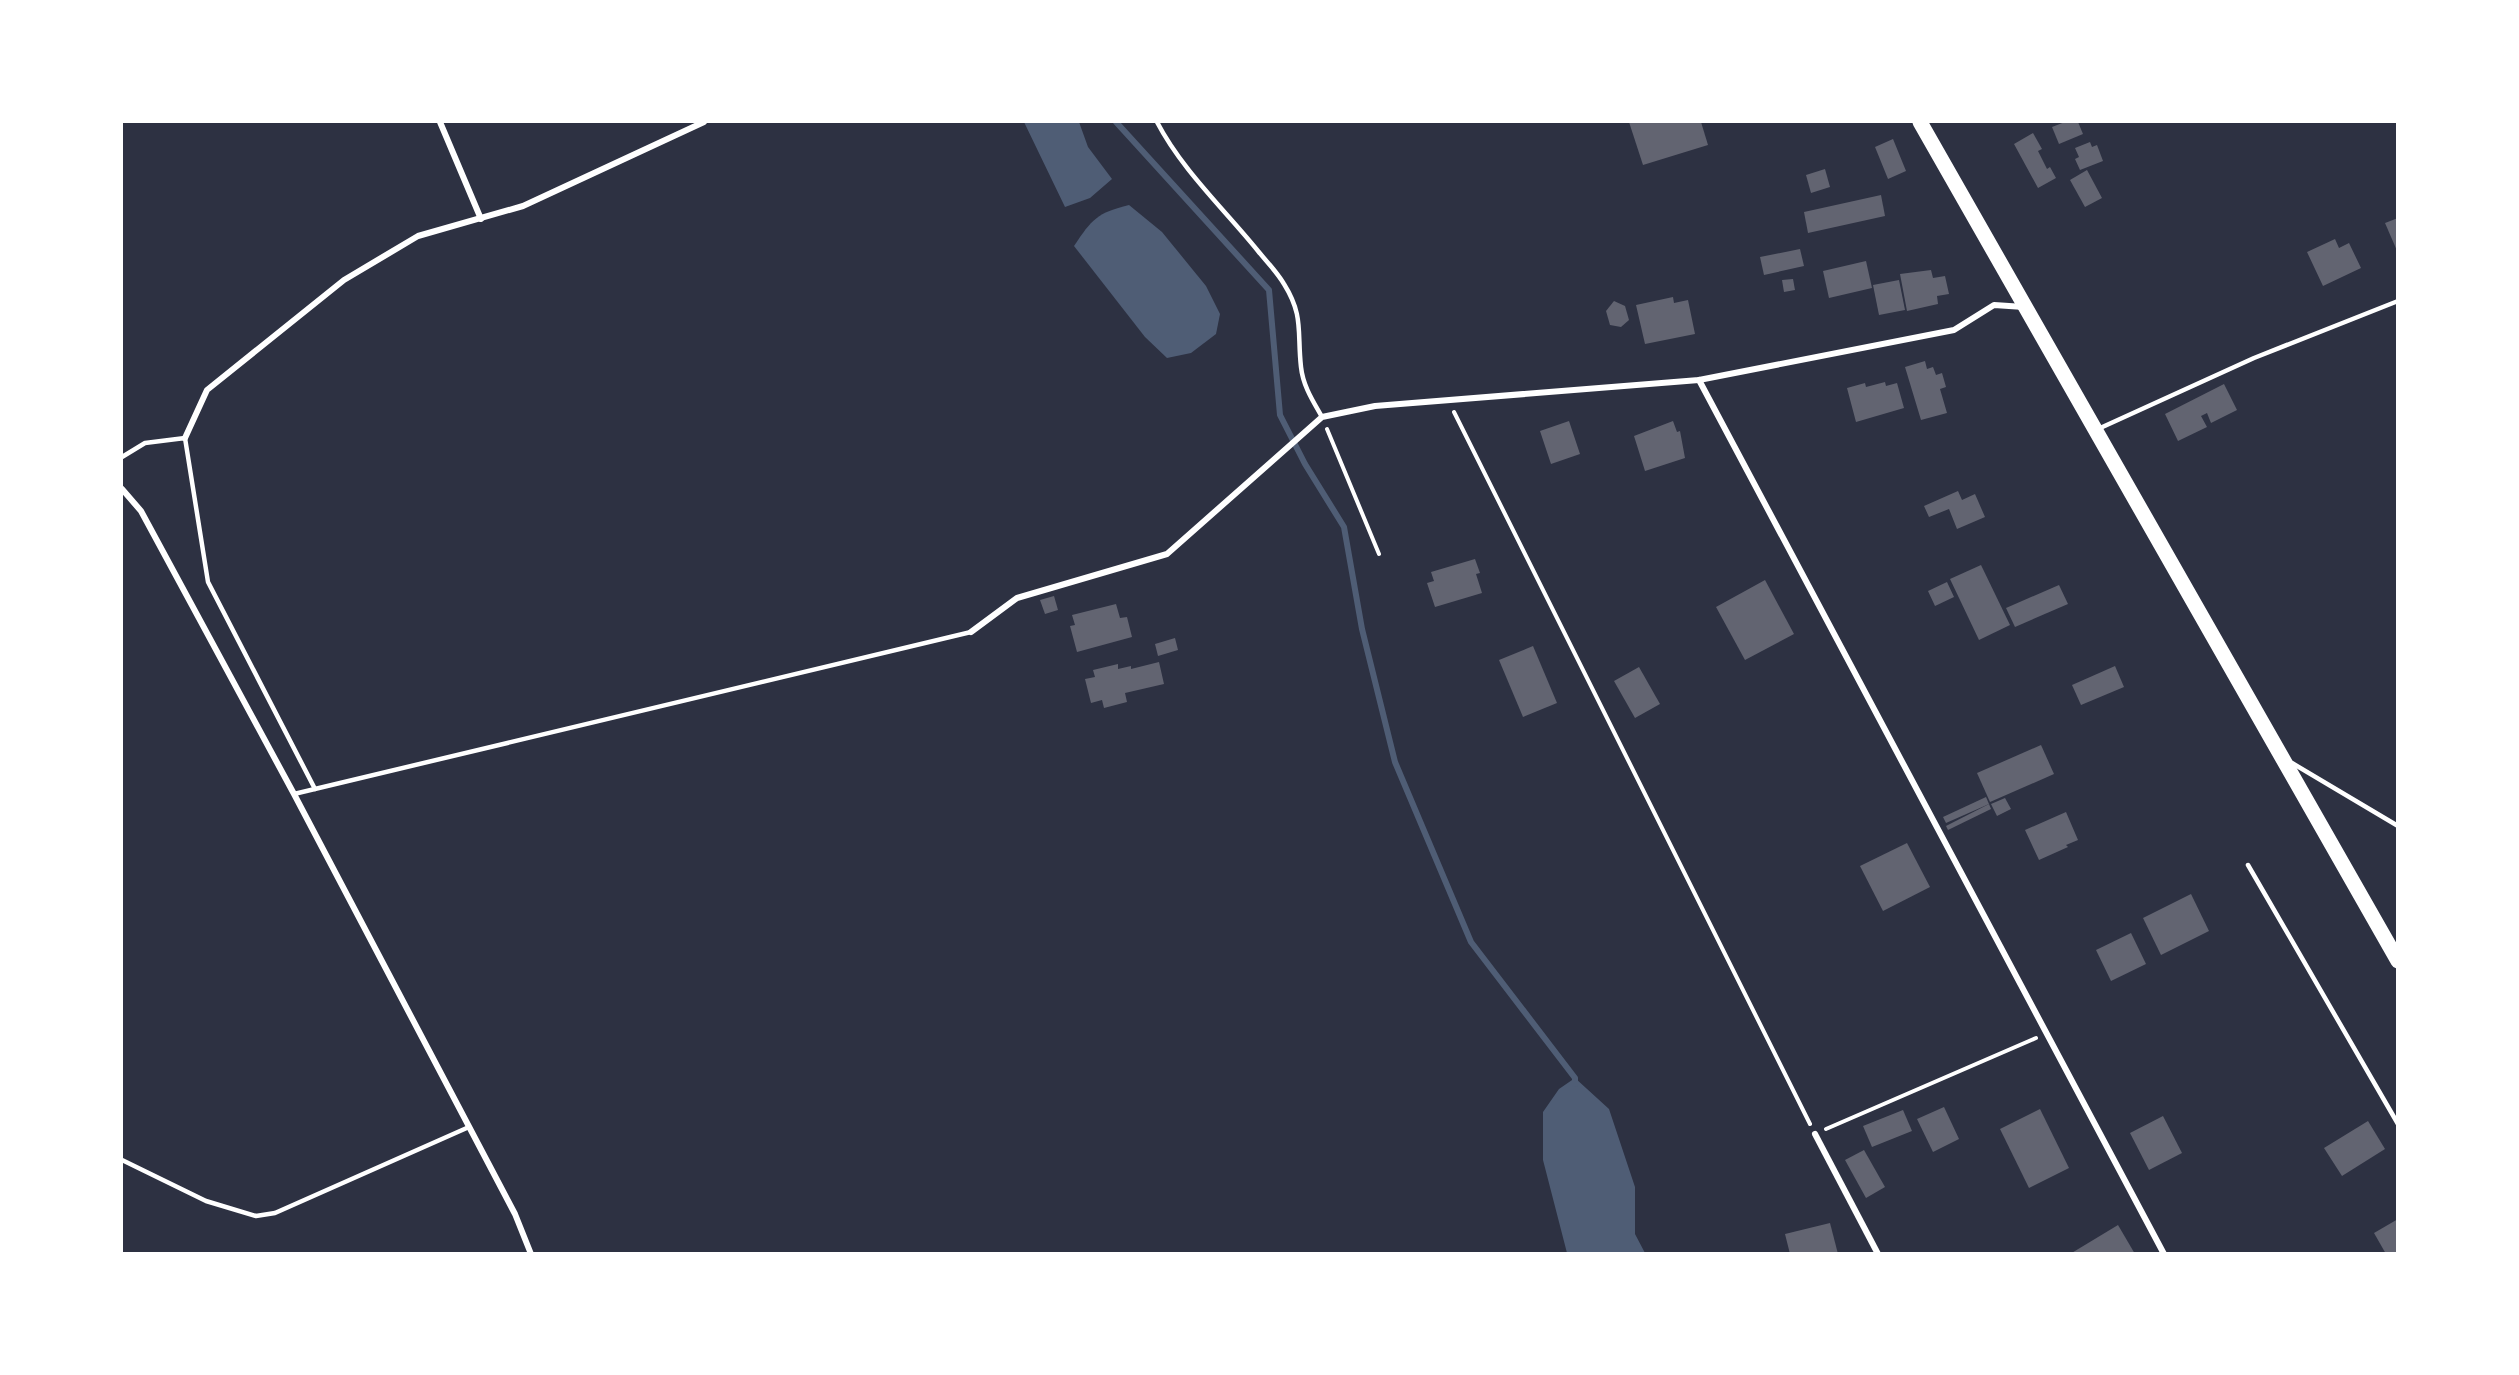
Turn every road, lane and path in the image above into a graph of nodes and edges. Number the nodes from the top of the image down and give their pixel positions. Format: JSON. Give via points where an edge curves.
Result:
{"nodes":[{"id":1,"x":440,"y":122,"type":"edge"},
{"id":2,"x":704,"y":122,"type":"edge"},
{"id":3,"x":1157,"y":122,"type":"edge"},
{"id":4,"x":1920,"y":122,"type":"edge"},
{"id":5,"x":481,"y":219,"type":"junction"},
{"id":6,"x":2397,"y":301,"type":"edge"},
{"id":7,"x":2025,"y":307,"type":"junction"},
{"id":8,"x":1699,"y":380,"type":"junction"},
{"id":9,"x":1449,"y":400,"type":"junction"},
{"id":10,"x":1322,"y":417,"type":"junction"},
{"id":11,"x":2095,"y":430,"type":"junction"},
{"id":12,"x":185,"y":438,"type":"junction"},
{"id":13,"x":122,"y":457,"type":"edge"},
{"id":14,"x":122,"y":489,"type":"edge"},
{"id":15,"x":1379,"y":554,"type":"dead end"},
{"id":16,"x":971,"y":632,"type":"joint"},
{"id":17,"x":2281,"y":757,"type":"junction"},
{"id":18,"x":315,"y":789,"type":"junction"},
{"id":19,"x":294,"y":794,"type":"junction"},
{"id":20,"x":2397,"y":826,"type":"edge"},
{"id":21,"x":2248,"y":866,"type":"dead end"},
{"id":22,"x":2397,"y":961,"type":"edge"},
{"id":23,"x":2047,"y":1033,"type":"junction"},
{"id":24,"x":2397,"y":1124,"type":"edge"},
{"id":25,"x":469,"y":1127,"type":"junction"},
{"id":26,"x":1815,"y":1134,"type":"junction"},
{"id":27,"x":122,"y":1160,"type":"edge"},
{"id":28,"x":531,"y":1254,"type":"edge"},
{"id":29,"x":1878,"y":1254,"type":"edge"},
{"id":30,"x":2164,"y":1254,"type":"edge"}],
"edges":[{"from":1,"to":5,"type":"street"},
{"from":2,"to":5,"type":"street","via":[[523,206]]},
{"from":3,"to":10,"type":"lane","via":[[1191,173],[1283,282],[1297,307],[1306,391]]},
{"from":4,"to":7,"type":"main road"},
{"from":5,"to":12,"type":"street","via":[[418,236],[344,280],[207,390]]},
{"from":6,"to":11,"type":"lane","via":[[2254,358]]},
{"from":7,"to":8,"type":"street","via":[[1994,306],[1954,330]]},
{"from":7,"to":11,"type":"main road"},
{"from":8,"to":9,"type":"street"},
{"from":8,"to":23,"type":"street"},
{"from":9,"to":10,"type":"street","via":[[1375,406]]},
{"from":9,"to":26,"type":"path"},
{"from":10,"to":15,"type":"path"},
{"from":10,"to":16,"type":"street","via":[[1167,555],[1017,598]]},
{"from":11,"to":17,"type":"main road"},
{"from":12,"to":13,"type":"lane","via":[[146,443]]},
{"from":12,"to":18,"type":"lane","via":[[207,582]]},
{"from":14,"to":19,"type":"street","via":[[141,511]]},
{"from":16,"to":18,"type":"lane"},
{"from":17,"to":20,"type":"lane"},
{"from":17,"to":22,"type":"main road"},
{"from":18,"to":19,"type":"lane"},
{"from":19,"to":25,"type":"street"},
{"from":21,"to":24,"type":"lane"},
{"from":23,"to":26,"type":"path"},
{"from":23,"to":30,"type":"street"},
{"from":25,"to":27,"type":"lane","via":[[275,1213],[256,1216],[206,1201]]},
{"from":25,"to":28,"type":"street","via":[[515,1214]]},
{"from":26,"to":29,"type":"street"}]}
